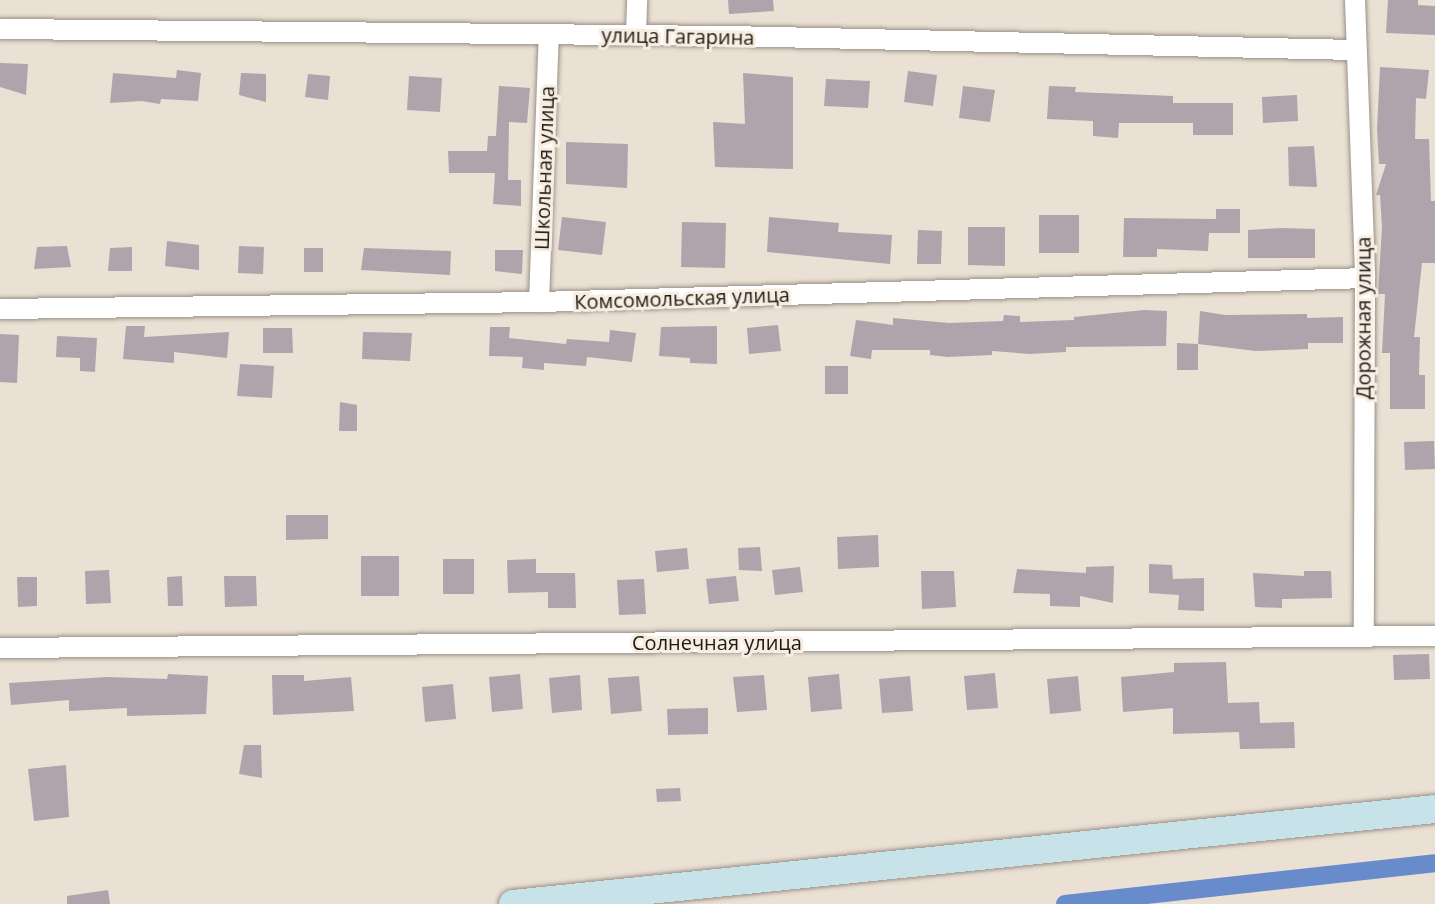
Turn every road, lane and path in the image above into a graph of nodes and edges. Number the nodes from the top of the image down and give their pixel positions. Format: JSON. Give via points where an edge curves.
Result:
{"nodes":[{"id":1,"x":637,"y":0,"type":"edge"},
{"id":2,"x":1355,"y":0,"type":"edge"},
{"id":3,"x":0,"y":29,"type":"edge"},
{"id":4,"x":636,"y":34,"type":"junction"},
{"id":5,"x":549,"y":35,"type":"junction"},
{"id":6,"x":1356,"y":50,"type":"junction"},
{"id":7,"x":1365,"y":278,"type":"junction"},
{"id":8,"x":539,"y":302,"type":"junction"},
{"id":9,"x":0,"y":309,"type":"edge"},
{"id":10,"x":1364,"y":636,"type":"junction"},
{"id":11,"x":1435,"y":636,"type":"edge"},
{"id":12,"x":0,"y":648,"type":"edge"},
{"id":13,"x":1435,"y":809,"type":"edge"},
{"id":14,"x":513,"y":904,"type":"edge"}],
"edges":[{"from":1,"to":4,"type":"street"},
{"from":2,"to":6,"type":"street","name":"Дорожная улица"},
{"from":3,"to":5,"type":"street","name":"улица Гагарина"},
{"from":4,"to":5,"type":"street","name":"улица Гагарина"},
{"from":4,"to":6,"type":"street","name":"улица Гагарина"},
{"from":5,"to":8,"type":"street","name":"Школьная улица"},
{"from":6,"to":7,"type":"street","name":"Дорожная улица"},
{"from":7,"to":8,"type":"street","name":"Комсомольская улица"},
{"from":7,"to":10,"type":"street","name":"Дорожная улица"},
{"from":8,"to":9,"type":"street","name":"Комсомольская улица"},
{"from":10,"to":11,"type":"street","name":"Солнечная улица"},
{"from":10,"to":12,"type":"street","name":"Солнечная улица"},
{"from":13,"to":14,"type":"main road"}]}
